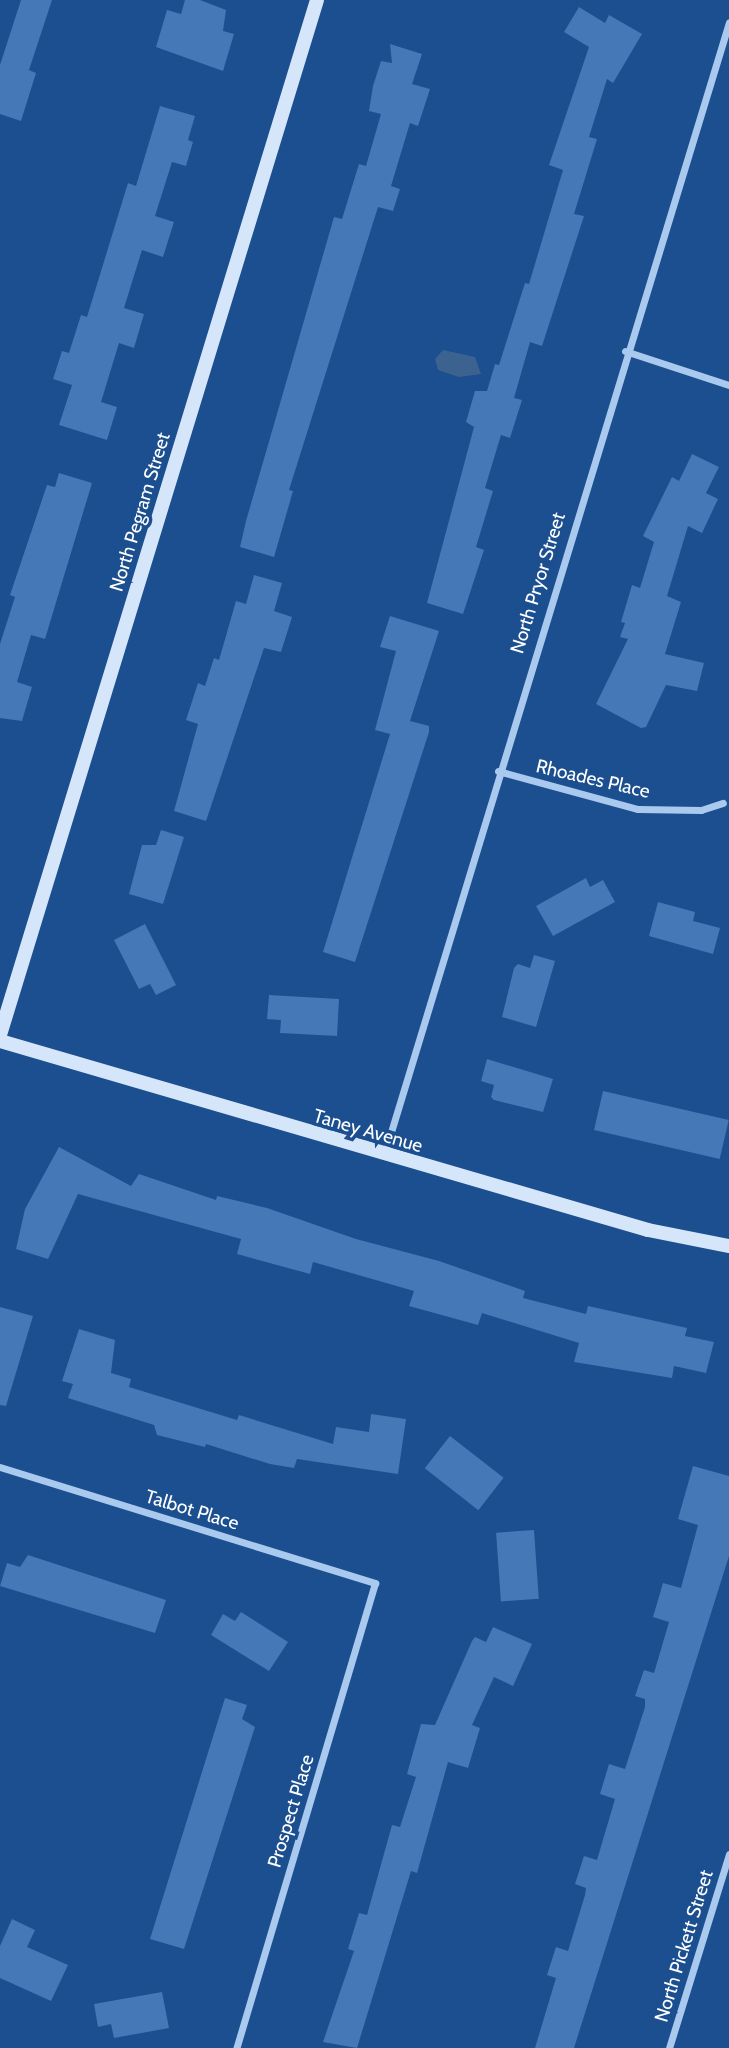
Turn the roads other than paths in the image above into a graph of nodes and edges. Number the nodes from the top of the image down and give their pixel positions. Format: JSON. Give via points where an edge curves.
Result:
{"nodes":[{"id":1,"x":317,"y":0,"type":"edge"},
{"id":2,"x":729,"y":22,"type":"edge"},
{"id":3,"x":625,"y":351,"type":"junction"},
{"id":4,"x":729,"y":385,"type":"edge"},
{"id":5,"x":498,"y":771,"type":"junction"},
{"id":6,"x":723,"y":803,"type":"dead end"},
{"id":7,"x":0,"y":1035,"type":"edge"},
{"id":8,"x":0,"y":1041,"type":"edge"},
{"id":9,"x":383,"y":1155,"type":"junction"},
{"id":10,"x":729,"y":1246,"type":"edge"},
{"id":11,"x":0,"y":1467,"type":"edge"},
{"id":12,"x":375,"y":1583,"type":"joint"},
{"id":13,"x":729,"y":1854,"type":"edge"},
{"id":14,"x":236,"y":2048,"type":"edge"},
{"id":15,"x":669,"y":2048,"type":"edge"}],
"edges":[{"from":1,"to":7,"type":"street","name":"North Pegram Street"},
{"from":2,"to":3,"type":"street","name":"North Pryor Street"},
{"from":3,"to":4,"type":"street"},
{"from":3,"to":5,"type":"street","name":"North Pryor Street"},
{"from":5,"to":6,"type":"street","name":"Rhoades Place","via":[[638,810],[701,810]]},
{"from":5,"to":9,"type":"street","name":"North Pryor Street"},
{"from":8,"to":9,"type":"street","name":"Taney Avenue"},
{"from":9,"to":10,"type":"street","name":"Taney Avenue","via":[[648,1230]]},
{"from":11,"to":12,"type":"street","name":"Talbot Place"},
{"from":12,"to":14,"type":"street","name":"Prospect Place"},
{"from":13,"to":15,"type":"street","name":"North Pickett Street"}]}
